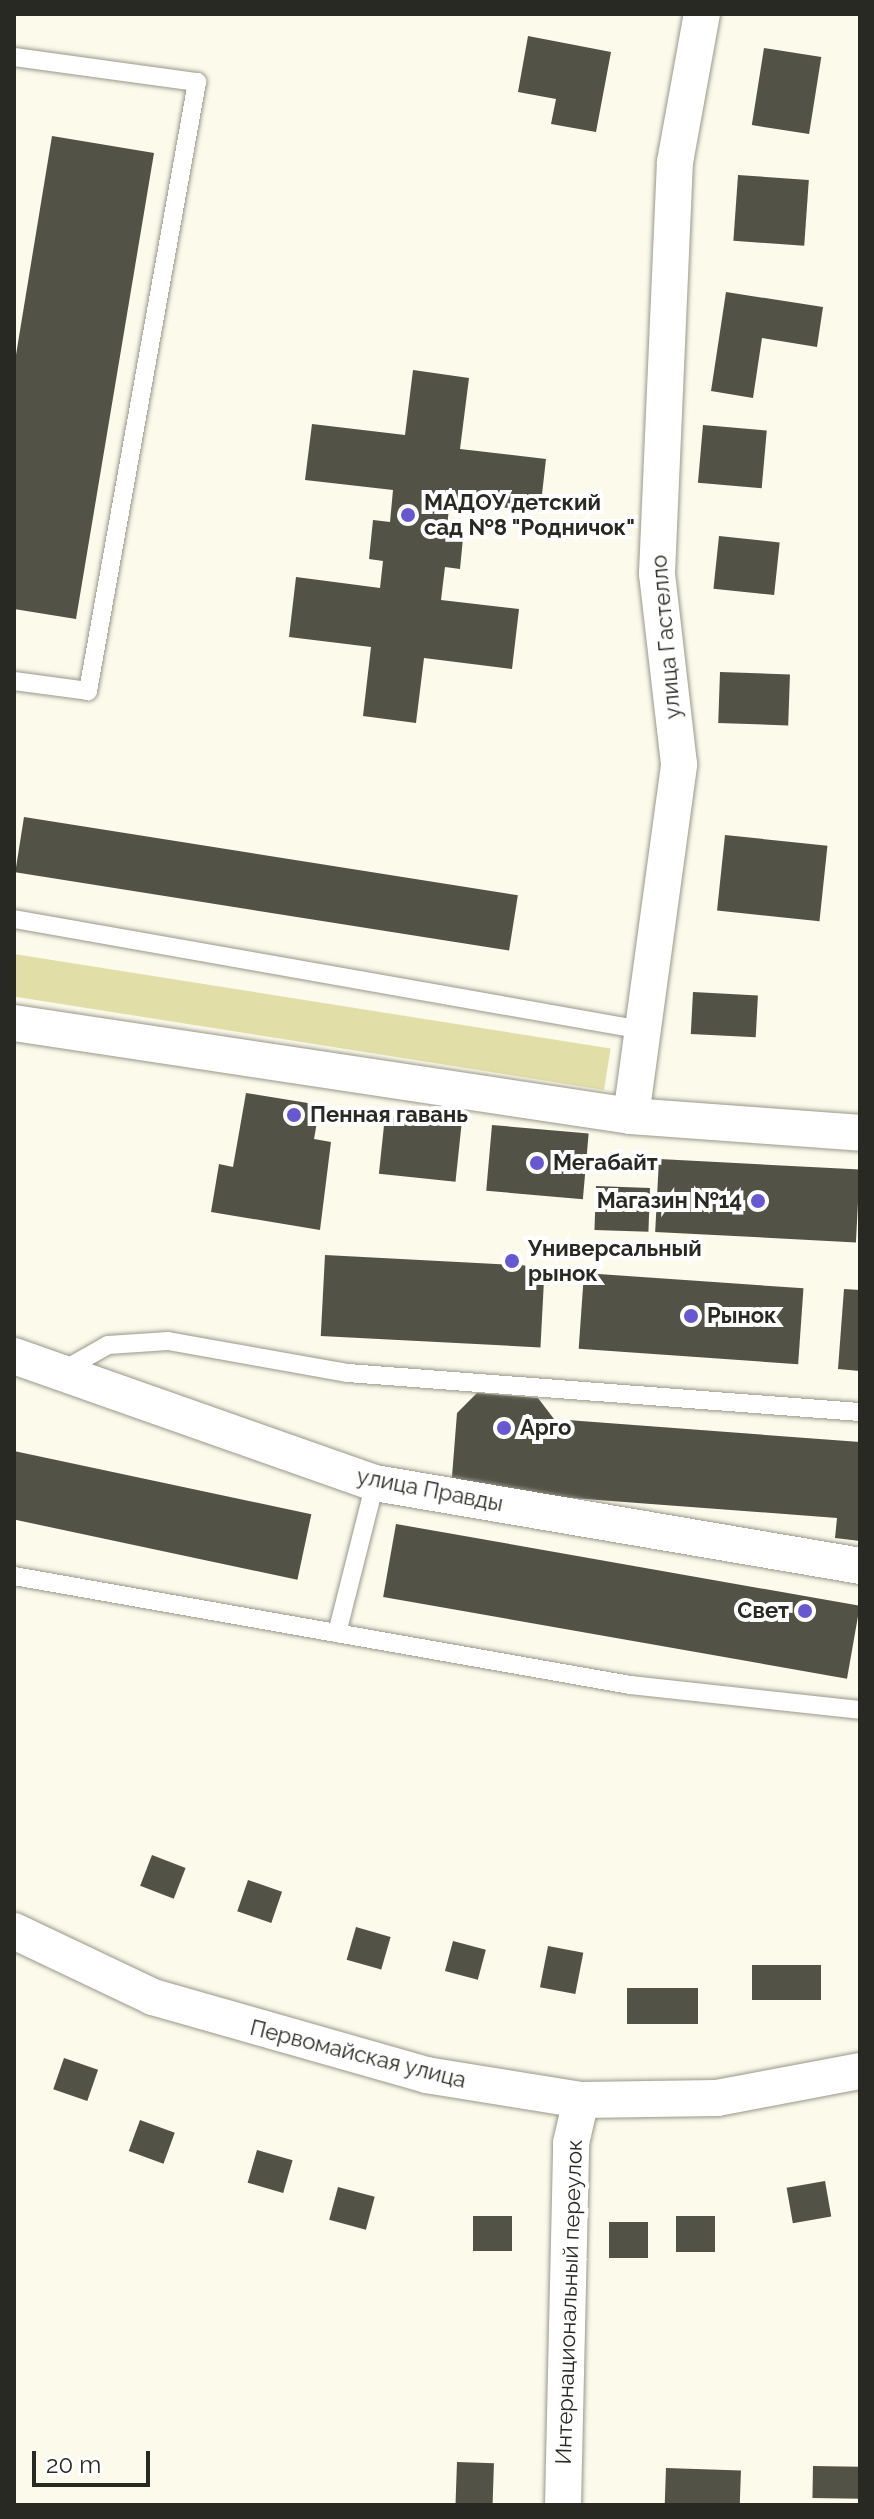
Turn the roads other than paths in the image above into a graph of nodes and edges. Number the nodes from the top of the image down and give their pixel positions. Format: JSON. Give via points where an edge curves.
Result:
{"nodes":[{"id":1,"x":702,"y":14,"type":"edge"},
{"id":2,"x":14,"y":57,"type":"edge"},
{"id":3,"x":14,"y":681,"type":"edge"},
{"id":4,"x":14,"y":919,"type":"edge"},
{"id":5,"x":14,"y":1023,"type":"edge"},
{"id":6,"x":642,"y":1030,"type":"junction"},
{"id":7,"x":631,"y":1116,"type":"junction"},
{"id":8,"x":860,"y":1133,"type":"edge"},
{"id":9,"x":14,"y":1356,"type":"edge"},
{"id":10,"x":60,"y":1372,"type":"junction"},
{"id":11,"x":860,"y":1412,"type":"edge"},
{"id":12,"x":375,"y":1483,"type":"junction"},
{"id":13,"x":860,"y":1566,"type":"edge"},
{"id":14,"x":14,"y":1576,"type":"edge"},
{"id":15,"x":337,"y":1633,"type":"junction"},
{"id":16,"x":860,"y":1710,"type":"edge"},
{"id":17,"x":14,"y":1931,"type":"edge"},
{"id":18,"x":860,"y":2071,"type":"edge"},
{"id":19,"x":581,"y":2100,"type":"junction"},
{"id":20,"x":563,"y":2505,"type":"edge"}],
"edges":[{"from":1,"to":6,"type":"street","name":"улица Гастелло","via":[[675,162],[657,573],[679,764]]},
{"from":2,"to":3,"type":"lane","via":[[197,82],[88,691]]},
{"from":4,"to":6,"type":"lane"},
{"from":5,"to":7,"type":"street"},
{"from":6,"to":7,"type":"street","name":"улица Гастелло"},
{"from":7,"to":8,"type":"street"},
{"from":9,"to":10,"type":"street","name":"улица Правды"},
{"from":10,"to":11,"type":"lane","via":[[108,1345],[168,1341],[348,1373]]},
{"from":10,"to":12,"type":"street","name":"улица Правды"},
{"from":12,"to":13,"type":"street","name":"улица Правды"},
{"from":12,"to":15,"type":"lane"},
{"from":14,"to":15,"type":"lane"},
{"from":15,"to":16,"type":"lane","via":[[630,1685]]},
{"from":17,"to":19,"type":"street","name":"Первомайская улица","via":[[153,1997],[287,2039],[426,2075]]},
{"from":18,"to":19,"type":"street","name":"Первомайская улица","via":[[717,2098]]},
{"from":19,"to":20,"type":"street","name":"Интернациональный переулок","via":[[571,2143]]}]}
